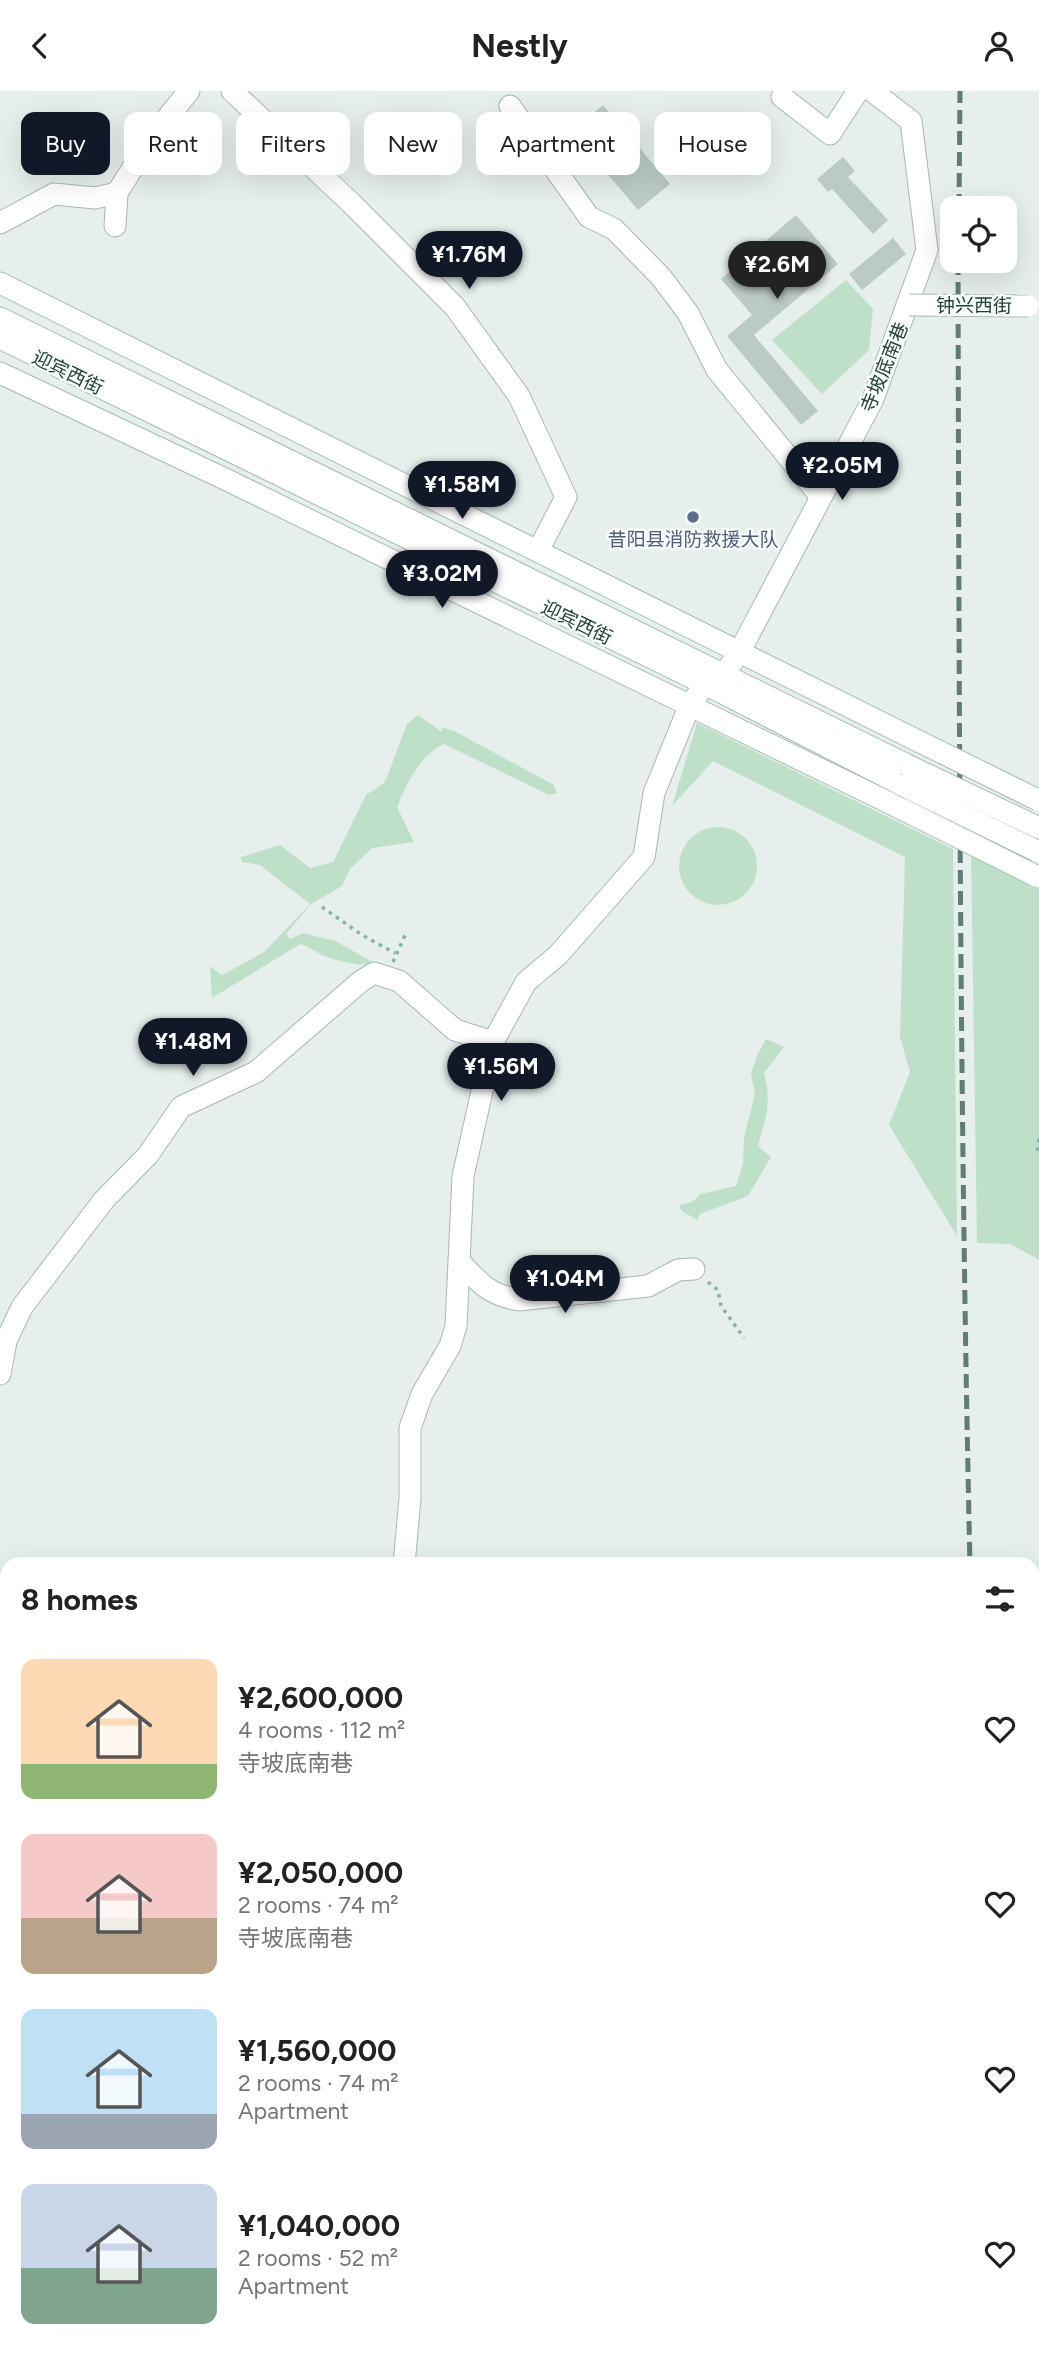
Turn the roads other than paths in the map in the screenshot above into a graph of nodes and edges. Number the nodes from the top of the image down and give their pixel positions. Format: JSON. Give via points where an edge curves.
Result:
{"nodes":[{"id":1,"x":190,"y":91,"type":"edge"},
{"id":2,"x":232,"y":91,"type":"edge"},
{"id":3,"x":861,"y":91,"type":"edge"},
{"id":4,"x":782,"y":97,"type":"dead end"},
{"id":5,"x":510,"y":106,"type":"dead end"},
{"id":6,"x":117,"y":193,"type":"junction"},
{"id":7,"x":0,"y":223,"type":"edge"},
{"id":8,"x":115,"y":226,"type":"dead end"},
{"id":9,"x":0,"y":283,"type":"edge"},
{"id":10,"x":909,"y":305,"type":"junction"},
{"id":11,"x":1033,"y":306,"type":"edge"},
{"id":12,"x":0,"y":318,"type":"edge"},
{"id":13,"x":0,"y":338,"type":"edge"},
{"id":14,"x":148,"y":357,"type":"junction"},
{"id":15,"x":0,"y":373,"type":"edge"},
{"id":16,"x":134,"y":383,"type":"junction"},
{"id":17,"x":107,"y":391,"type":"junction"},
{"id":18,"x":93,"y":416,"type":"junction"},
{"id":19,"x":237,"y":454,"type":"junction"},
{"id":20,"x":225,"y":479,"type":"junction"},
{"id":21,"x":821,"y":497,"type":"junction"},
{"id":22,"x":370,"y":520,"type":"junction"},
{"id":23,"x":359,"y":546,"type":"junction"},
{"id":24,"x":538,"y":551,"type":"junction"},
{"id":25,"x":740,"y":651,"type":"junction"},
{"id":26,"x":724,"y":673,"type":"junction"},
{"id":27,"x":705,"y":684,"type":"junction"},
{"id":28,"x":689,"y":707,"type":"junction"},
{"id":29,"x":1038,"y":801,"type":"edge"},
{"id":30,"x":1038,"y":827,"type":"edge"},
{"id":31,"x":1038,"y":851,"type":"edge"},
{"id":32,"x":1037,"y":877,"type":"edge"},
{"id":33,"x":493,"y":1042,"type":"junction"},
{"id":34,"x":461,"y":1263,"type":"junction"},
{"id":35,"x":694,"y":1269,"type":"road end"},
{"id":36,"x":0,"y":1374,"type":"edge"},
{"id":37,"x":405,"y":1557,"type":"edge"}],
"edges":[{"from":1,"to":6,"type":"street","via":[[154,134]]},
{"from":2,"to":24,"type":"street","via":[[455,307],[519,396],[566,497]]},
{"from":3,"to":4,"type":"street","name":"寺坡底南巷","via":[[830,134]]},
{"from":3,"to":10,"type":"street","name":"寺坡底南巷","via":[[911,121],[927,250]]},
{"from":5,"to":21,"type":"street","via":[[589,217],[614,229],[661,277],[688,313],[717,370]]},
{"from":6,"to":7,"type":"street","via":[[95,198],[54,194]]},
{"from":6,"to":8,"type":"street"},
{"from":9,"to":14,"type":"street"},
{"from":10,"to":11,"type":"street","name":"钟兴西街","bridge":true},
{"from":10,"to":21,"type":"street","name":"寺坡底南巷","via":[[873,399]]},
{"from":12,"to":16,"type":"street","name":"迎宾西街"},
{"from":13,"to":17,"type":"street","name":"迎宾西街"},
{"from":14,"to":16,"type":"street"},
{"from":14,"to":24,"type":"street"},
{"from":15,"to":18,"type":"street"},
{"from":16,"to":26,"type":"street","name":"迎宾西街"},
{"from":17,"to":18,"type":"street"},
{"from":17,"to":19,"type":"street","name":"迎宾西街"},
{"from":18,"to":20,"type":"street"},
{"from":19,"to":20,"type":"street"},
{"from":19,"to":22,"type":"street","name":"迎宾西街"},
{"from":20,"to":23,"type":"street"},
{"from":21,"to":25,"type":"street","name":"寺坡底南巷"},
{"from":22,"to":23,"type":"street"},
{"from":22,"to":27,"type":"street","name":"迎宾西街"},
{"from":23,"to":28,"type":"street"},
{"from":24,"to":25,"type":"street"},
{"from":25,"to":26,"type":"street","name":"寺坡底南巷"},
{"from":25,"to":29,"type":"street","bridge":true},
{"from":26,"to":27,"type":"street"},
{"from":26,"to":30,"type":"street","name":"迎宾西街","bridge":true},
{"from":27,"to":28,"type":"street"},
{"from":27,"to":31,"type":"street","name":"迎宾西街","bridge":true},
{"from":28,"to":32,"type":"street","bridge":true},
{"from":28,"to":33,"type":"street","via":[[654,793],[644,857],[558,955],[526,982]]},
{"from":33,"to":34,"type":"street","via":[[463,1176]]},
{"from":33,"to":36,"type":"street","via":[[455,1030],[399,981],[374,973],[360,982],[256,1072],[181,1107],[148,1155],[104,1200],[22,1307],[6,1341]]},
{"from":34,"to":35,"type":"street","via":[[499,1297],[519,1300],[648,1286],[678,1270]]},
{"from":34,"to":37,"type":"street","via":[[450,1346],[422,1394],[410,1428]]}]}
